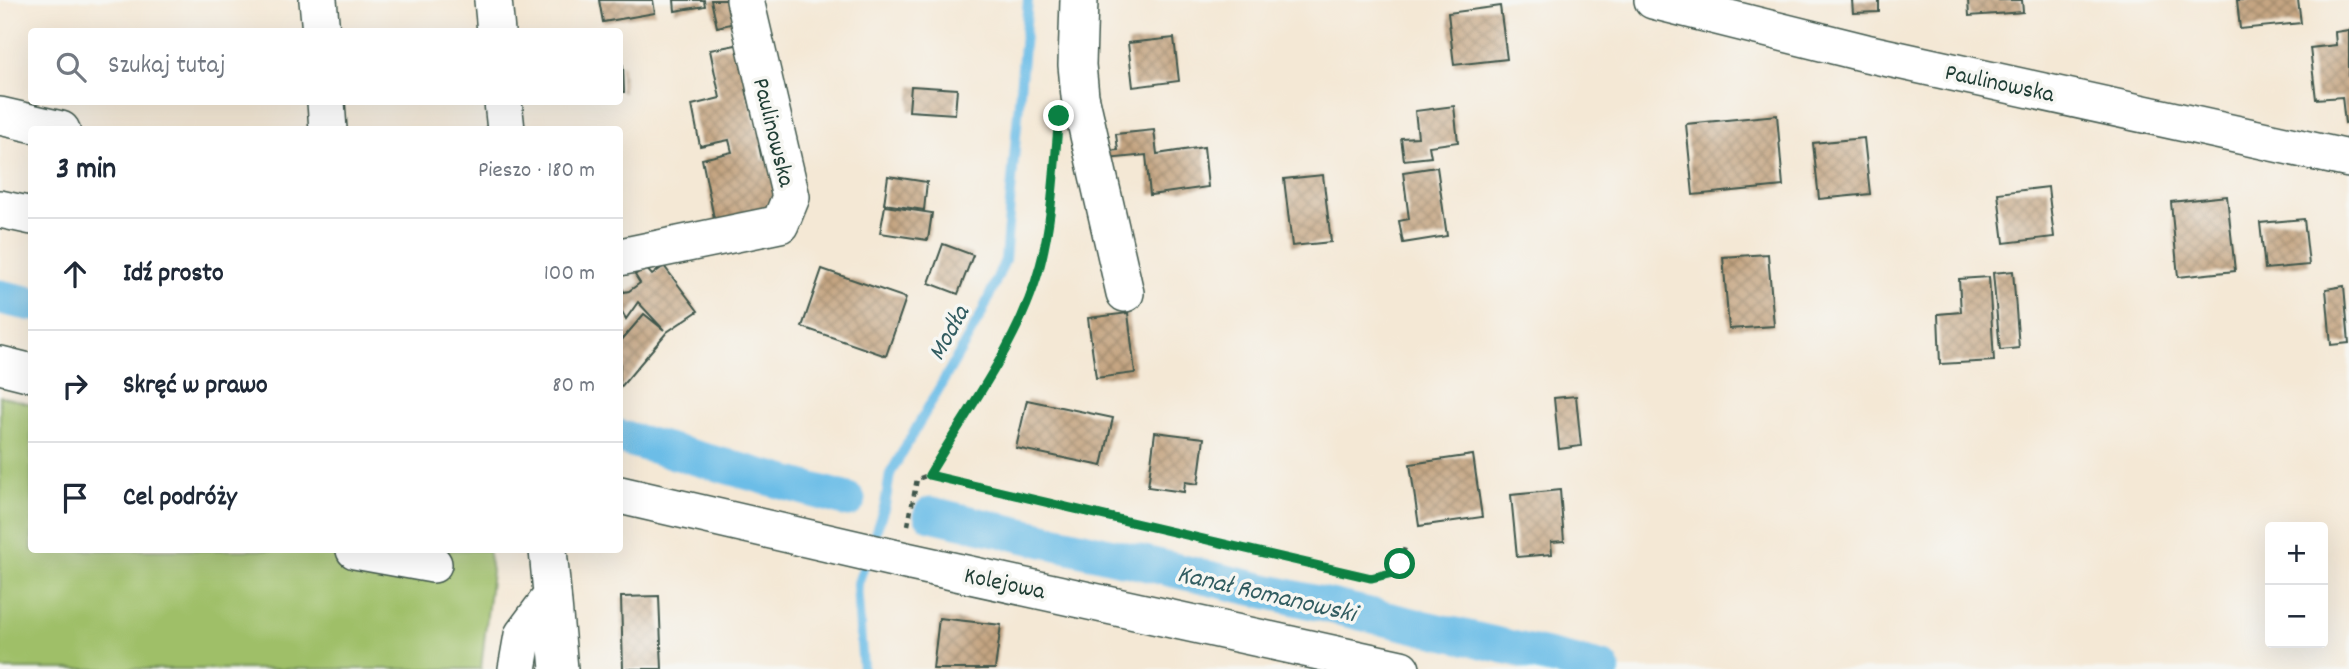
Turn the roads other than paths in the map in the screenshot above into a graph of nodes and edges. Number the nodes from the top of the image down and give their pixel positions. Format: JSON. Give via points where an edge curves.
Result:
{"nodes":[{"id":1,"x":318,"y":0,"type":"edge"},
{"id":2,"x":493,"y":0,"type":"edge"},
{"id":3,"x":745,"y":0,"type":"edge"},
{"id":4,"x":1079,"y":0,"type":"edge"},
{"id":5,"x":1653,"y":0,"type":"edge"},
{"id":6,"x":321,"y":28,"type":"edge"},
{"id":7,"x":496,"y":28,"type":"edge"},
{"id":8,"x":326,"y":105,"type":"edge"},
{"id":9,"x":503,"y":105,"type":"edge"},
{"id":10,"x":0,"y":116,"type":"edge"},
{"id":11,"x":44,"y":126,"type":"edge"},
{"id":12,"x":328,"y":126,"type":"edge"},
{"id":13,"x":506,"y":126,"type":"edge"},
{"id":14,"x":2349,"y":159,"type":"edge"},
{"id":15,"x":0,"y":209,"type":"edge"},
{"id":16,"x":28,"y":215,"type":"edge"},
{"id":17,"x":623,"y":256,"type":"edge"},
{"id":18,"x":1125,"y":293,"type":"dead end"},
{"id":19,"x":0,"y":365,"type":"edge"},
{"id":20,"x":28,"y":372,"type":"edge"},
{"id":21,"x":623,"y":496,"type":"edge"},
{"id":22,"x":372,"y":553,"type":"edge"},
{"id":23,"x":548,"y":553,"type":"edge"},
{"id":24,"x":433,"y":564,"type":"dead end"},
{"id":25,"x":552,"y":596,"type":"junction"},
{"id":26,"x":1394,"y":668,"type":"edge"},
{"id":27,"x":517,"y":669,"type":"edge"},
{"id":28,"x":559,"y":669,"type":"edge"}],
"edges":[{"from":1,"to":6,"type":"street"},
{"from":2,"to":7,"type":"street"},
{"from":3,"to":17,"type":"street","name":"Paulinowska","via":[[791,197],[780,224]]},
{"from":4,"to":18,"type":"street","via":[[1080,96]]},
{"from":5,"to":14,"type":"street","name":"Paulinowska","via":[[1866,53]]},
{"from":8,"to":12,"type":"street"},
{"from":9,"to":13,"type":"street"},
{"from":10,"to":11,"type":"street"},
{"from":15,"to":16,"type":"street"},
{"from":19,"to":20,"type":"street"},
{"from":21,"to":26,"type":"street","name":"Kolejowa","via":[[838,544],[906,549]]},
{"from":22,"to":24,"type":"street"},
{"from":23,"to":25,"type":"street"},
{"from":25,"to":27,"type":"street","via":[[523,635]]},
{"from":25,"to":28,"type":"street"}]}
